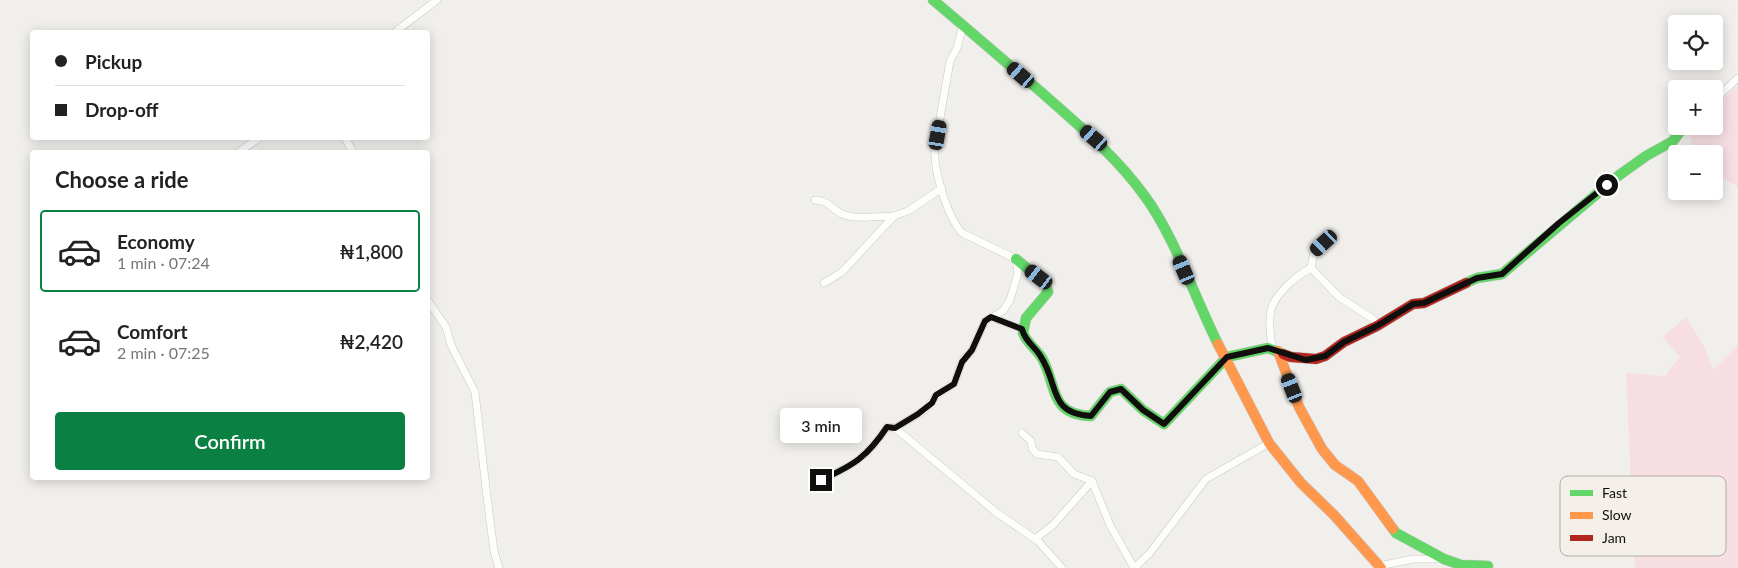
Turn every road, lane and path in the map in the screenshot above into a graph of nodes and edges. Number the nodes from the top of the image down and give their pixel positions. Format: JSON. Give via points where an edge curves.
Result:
{"nodes":[{"id":1,"x":437,"y":0,"type":"edge"},
{"id":2,"x":933,"y":0,"type":"edge"},
{"id":3,"x":963,"y":25,"type":"junction"},
{"id":4,"x":398,"y":30,"type":"edge"},
{"id":5,"x":1738,"y":78,"type":"edge"},
{"id":6,"x":1723,"y":92,"type":"edge"},
{"id":7,"x":1677,"y":135,"type":"edge"},
{"id":8,"x":256,"y":140,"type":"edge"},
{"id":9,"x":242,"y":150,"type":"edge"},
{"id":10,"x":942,"y":188,"type":"junction"},
{"id":11,"x":815,"y":200,"type":"dead end"},
{"id":12,"x":894,"y":216,"type":"junction"},
{"id":13,"x":1332,"y":238,"type":"dead end"},
{"id":14,"x":1016,"y":260,"type":"junction"},
{"id":15,"x":1311,"y":268,"type":"junction"},
{"id":16,"x":824,"y":283,"type":"dead end"},
{"id":17,"x":430,"y":304,"type":"edge"},
{"id":18,"x":991,"y":317,"type":"junction"},
{"id":19,"x":1377,"y":326,"type":"junction"},
{"id":20,"x":1022,"y":329,"type":"junction"},
{"id":21,"x":1275,"y":350,"type":"junction"},
{"id":22,"x":1227,"y":357,"type":"junction"},
{"id":23,"x":895,"y":428,"type":"junction"},
{"id":24,"x":1022,"y":433,"type":"dead end"},
{"id":25,"x":1269,"y":443,"type":"junction"},
{"id":26,"x":821,"y":480,"type":"dead end"},
{"id":27,"x":1092,"y":481,"type":"junction"},
{"id":28,"x":1035,"y":539,"type":"junction"},
{"id":29,"x":1444,"y":559,"type":"junction"},
{"id":30,"x":1488,"y":566,"type":"dead end"},
{"id":31,"x":1380,"y":567,"type":"edge"},
{"id":32,"x":499,"y":568,"type":"edge"},
{"id":33,"x":1062,"y":568,"type":"edge"}],
"edges":[{"from":1,"to":4,"type":"street"},
{"from":2,"to":3,"type":"street"},
{"from":3,"to":10,"type":"street","via":[[958,48],[950,61],[935,146]]},
{"from":3,"to":22,"type":"street","via":[[1094,138],[1145,196],[1170,238],[1197,302]]},
{"from":5,"to":6,"type":"street"},
{"from":7,"to":19,"type":"street","via":[[1618,176],[1502,274],[1477,278],[1424,303],[1413,304]]},
{"from":8,"to":9,"type":"street"},
{"from":10,"to":12,"type":"street","via":[[908,211]]},
{"from":10,"to":14,"type":"street","via":[[952,218],[962,233]]},
{"from":11,"to":12,"type":"street","via":[[822,200],[842,214]]},
{"from":12,"to":16,"type":"street","via":[[842,272]]},
{"from":13,"to":15,"type":"street","via":[[1314,252]]},
{"from":14,"to":18,"type":"street","via":[[1018,273],[1014,290],[1003,311]]},
{"from":14,"to":20,"type":"street","via":[[1044,283],[1048,292],[1045,302],[1026,317]]},
{"from":15,"to":19,"type":"street","via":[[1339,297],[1372,319]]},
{"from":15,"to":21,"type":"street","via":[[1288,285],[1271,309]]},
{"from":17,"to":32,"type":"street","via":[[446,327],[451,345],[475,392],[494,551]]},
{"from":18,"to":20,"type":"street"},
{"from":18,"to":23,"type":"street","via":[[985,321],[972,350],[962,362],[954,384],[936,395],[925,410]]},
{"from":19,"to":21,"type":"street","via":[[1316,359],[1299,358]]},
{"from":20,"to":22,"type":"street","via":[[1028,342],[1041,356],[1060,404],[1078,416],[1091,416],[1110,392],[1121,389],[1164,424]]},
{"from":21,"to":22,"type":"street","via":[[1259,348]]},
{"from":21,"to":29,"type":"street","via":[[1306,424],[1335,465],[1358,481],[1396,533]]},
{"from":22,"to":25,"type":"street"},
{"from":23,"to":26,"type":"street","via":[[887,427],[865,455]]},
{"from":23,"to":28,"type":"street","via":[[997,513]]},
{"from":24,"to":27,"type":"street","via":[[1031,441],[1037,454],[1058,457],[1074,474]]},
{"from":25,"to":27,"type":"street","via":[[1206,480],[1149,554],[1134,568]]},
{"from":25,"to":31,"type":"street","via":[[1301,484],[1334,515]]},
{"from":27,"to":28,"type":"street","via":[[1053,525]]},
{"from":28,"to":33,"type":"street"},
{"from":29,"to":30,"type":"street","via":[[1461,565]]},
{"from":29,"to":31,"type":"street","via":[[1412,559]]}]}
